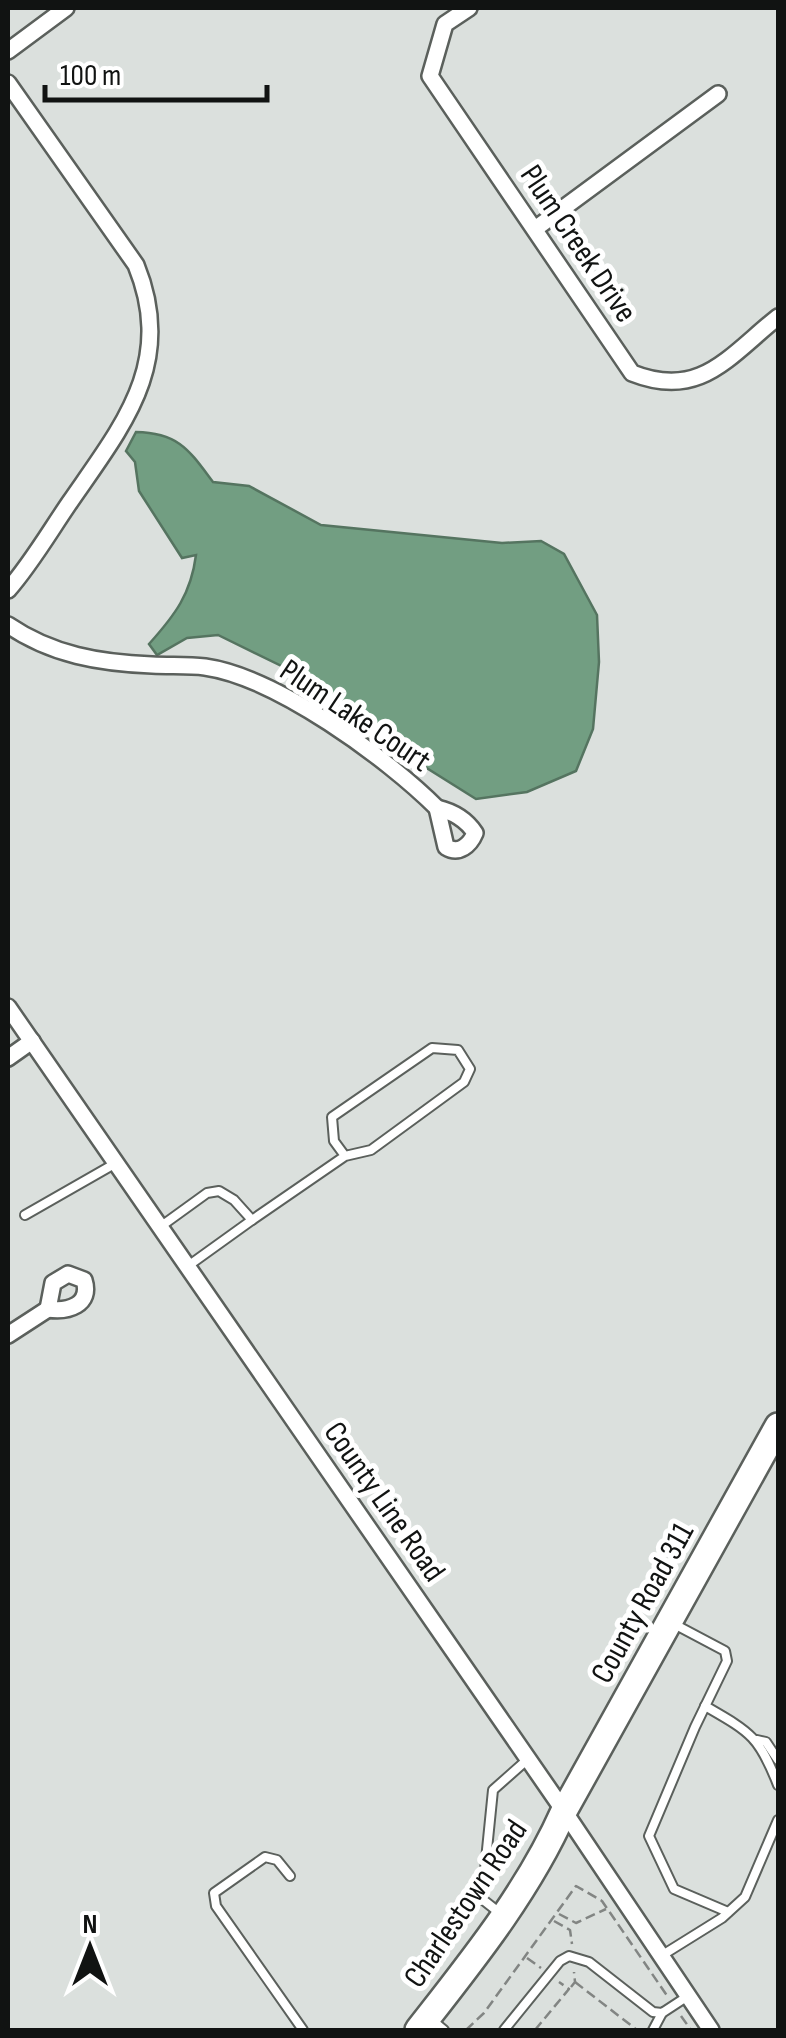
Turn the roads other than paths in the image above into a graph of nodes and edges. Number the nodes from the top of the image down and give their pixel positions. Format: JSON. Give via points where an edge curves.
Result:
{"nodes":[{"id":1,"x":66,"y":8,"type":"edge"},
{"id":2,"x":469,"y":8,"type":"edge"},
{"id":3,"x":8,"y":52,"type":"edge"},
{"id":4,"x":8,"y":83,"type":"edge"},
{"id":5,"x":718,"y":94,"type":"dead end"},
{"id":6,"x":534,"y":229,"type":"junction"},
{"id":7,"x":778,"y":318,"type":"edge"},
{"id":8,"x":8,"y":590,"type":"edge"},
{"id":9,"x":8,"y":625,"type":"edge"},
{"id":10,"x":437,"y":808,"type":"dead end"},
{"id":11,"x":8,"y":1007,"type":"edge"},
{"id":12,"x":32,"y":1041,"type":"junction"},
{"id":13,"x":8,"y":1058,"type":"edge"},
{"id":14,"x":345,"y":1156,"type":"junction"},
{"id":15,"x":116,"y":1164,"type":"junction"},
{"id":16,"x":24,"y":1216,"type":"dead end"},
{"id":17,"x":252,"y":1220,"type":"junction"},
{"id":18,"x":160,"y":1227,"type":"junction"},
{"id":19,"x":188,"y":1266,"type":"junction"},
{"id":20,"x":48,"y":1309,"type":"dead end"},
{"id":21,"x":8,"y":1334,"type":"edge"},
{"id":22,"x":778,"y":1426,"type":"edge"},
{"id":23,"x":670,"y":1622,"type":"junction"},
{"id":24,"x":705,"y":1706,"type":"junction"},
{"id":25,"x":756,"y":1740,"type":"junction"},
{"id":26,"x":528,"y":1759,"type":"junction"},
{"id":27,"x":778,"y":1760,"type":"edge"},
{"id":28,"x":778,"y":1785,"type":"edge"},
{"id":29,"x":564,"y":1812,"type":"junction"},
{"id":30,"x":778,"y":1820,"type":"edge"},
{"id":31,"x":290,"y":1876,"type":"dead end"},
{"id":32,"x":728,"y":1912,"type":"junction"},
{"id":33,"x":504,"y":1915,"type":"junction"},
{"id":34,"x":660,"y":1956,"type":"junction"},
{"id":35,"x":688,"y":1996,"type":"junction"},
{"id":36,"x":662,"y":2012,"type":"junction"},
{"id":37,"x":430,"y":2026,"type":"edge"},
{"id":38,"x":304,"y":2030,"type":"edge"},
{"id":39,"x":504,"y":2030,"type":"edge"},
{"id":40,"x":653,"y":2030,"type":"edge"},
{"id":41,"x":711,"y":2030,"type":"edge"}],
"edges":[{"from":1,"to":3,"type":"street"},
{"from":2,"to":6,"type":"street","name":"Plum Creek Drive","via":[[445,24],[430,76]]},
{"from":4,"to":8,"type":"street","via":[[136,265],[150,340],[125,422]]},
{"from":5,"to":6,"type":"street"},
{"from":6,"to":7,"type":"street","name":"Plum Creek Drive","via":[[632,373],[658,383],[704,376]]},
{"from":9,"to":10,"type":"street","name":"Plum Lake Court","via":[[81,659],[207,667],[246,678],[348,738]]},
{"from":11,"to":12,"type":"street","name":"County Line Road"},
{"from":12,"to":13,"type":"street"},
{"from":12,"to":15,"type":"street","name":"County Line Road"},
{"from":14,"to":14,"type":"lane","via":[[334,1141],[332,1117],[432,1048],[458,1050],[470,1069],[464,1082],[371,1150]]},
{"from":14,"to":17,"type":"lane"},
{"from":15,"to":16,"type":"lane"},
{"from":15,"to":18,"type":"street","name":"County Line Road"},
{"from":17,"to":18,"type":"lane","via":[[219,1191]]},
{"from":17,"to":19,"type":"lane"},
{"from":18,"to":19,"type":"street","name":"County Line Road"},
{"from":19,"to":26,"type":"street","name":"County Line Road"},
{"from":20,"to":21,"type":"street"},
{"from":22,"to":23,"type":"main road","name":"County Road 311"},
{"from":23,"to":24,"type":"lane","via":[[725,1651]]},
{"from":23,"to":29,"type":"main road","name":"County Road 311"},
{"from":24,"to":25,"type":"lane"},
{"from":24,"to":32,"type":"lane","via":[[650,1836],[674,1889]]},
{"from":25,"to":27,"type":"lane","via":[[766,1742]]},
{"from":25,"to":28,"type":"lane"},
{"from":26,"to":29,"type":"street","name":"County Line Road"},
{"from":26,"to":33,"type":"lane","via":[[493,1790],[482,1899]]},
{"from":29,"to":33,"type":"main road","name":"Charlestown Road"},
{"from":29,"to":34,"type":"street","name":"County Line Road"},
{"from":30,"to":32,"type":"lane","via":[[756,1876]]},
{"from":31,"to":38,"type":"lane","via":[[265,1857],[214,1893],[216,1906]]},
{"from":32,"to":34,"type":"lane"},
{"from":33,"to":37,"type":"main road","name":"Charlestown Road"},
{"from":34,"to":35,"type":"street","name":"County Line Road"},
{"from":35,"to":36,"type":"lane"},
{"from":35,"to":41,"type":"street","name":"County Line Road"},
{"from":36,"to":39,"type":"lane","via":[[570,1956]]},
{"from":36,"to":40,"type":"lane"}]}
